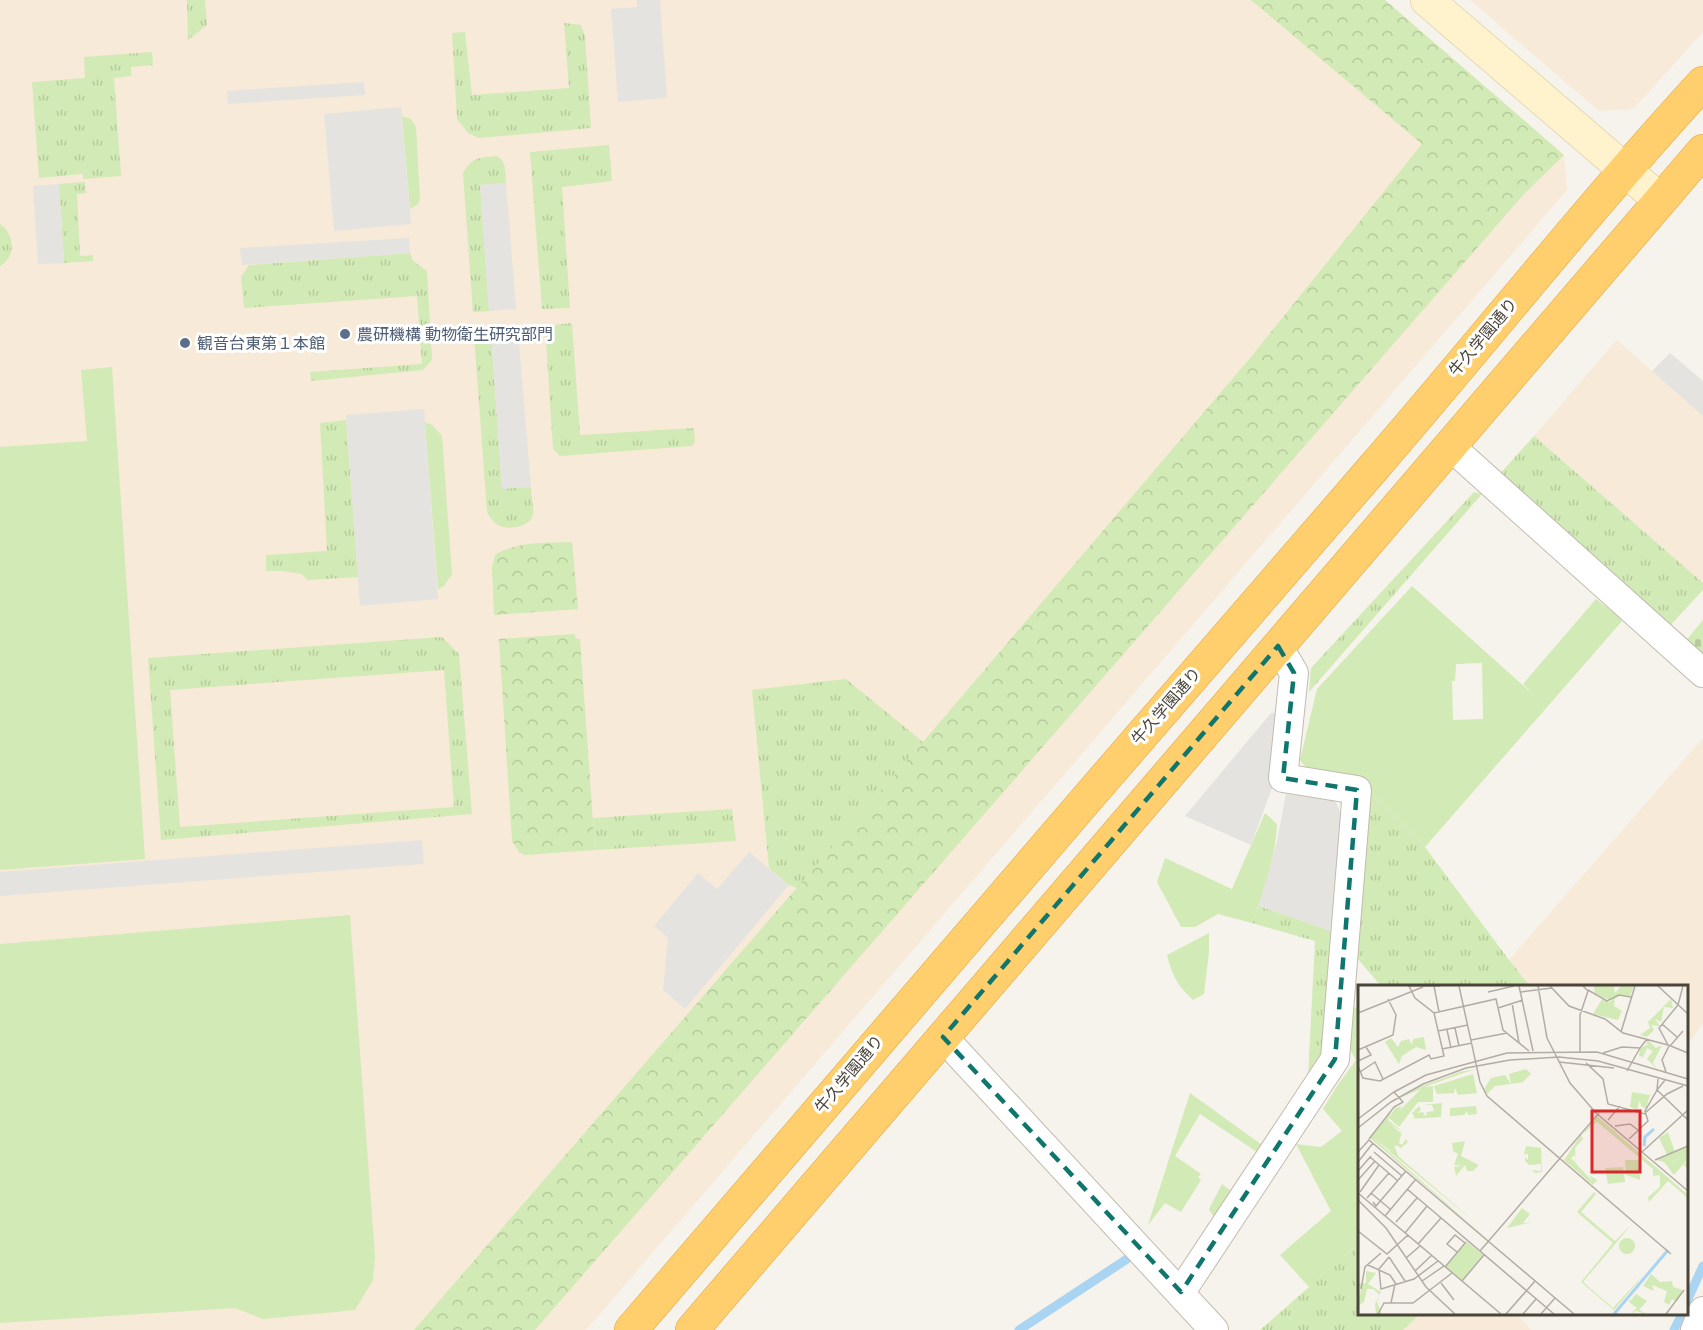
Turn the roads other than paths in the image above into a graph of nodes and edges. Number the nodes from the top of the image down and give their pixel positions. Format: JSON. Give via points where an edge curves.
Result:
{"nodes":[{"id":1,"x":1426,"y":0,"type":"edge"},
{"id":2,"x":1703,"y":83,"type":"edge"},
{"id":3,"x":1703,"y":151,"type":"edge"},
{"id":4,"x":1625,"y":170,"type":"junction"},
{"id":5,"x":1660,"y":200,"type":"junction"},
{"id":6,"x":1450,"y":446,"type":"junction"},
{"id":7,"x":1278,"y":646,"type":"junction"},
{"id":8,"x":1703,"y":673,"type":"edge"},
{"id":9,"x":943,"y":1037,"type":"junction"},
{"id":10,"x":1181,"y":1292,"type":"junction"},
{"id":11,"x":1703,"y":1311,"type":"edge"},
{"id":12,"x":631,"y":1330,"type":"edge"},
{"id":13,"x":692,"y":1330,"type":"edge"},
{"id":14,"x":1214,"y":1330,"type":"edge"},
{"id":15,"x":1695,"y":1330,"type":"edge"}],
"edges":[{"from":1,"to":4,"type":"street"},
{"from":2,"to":4,"type":"highway","name":"牛久学園通り"},
{"from":3,"to":5,"type":"highway"},
{"from":4,"to":5,"type":"street"},
{"from":4,"to":12,"type":"highway","name":"牛久学園通り"},
{"from":5,"to":6,"type":"highway"},
{"from":6,"to":7,"type":"highway"},
{"from":6,"to":8,"type":"street"},
{"from":7,"to":9,"type":"highway"},
{"from":7,"to":10,"type":"street","via":[[1294,673],[1283,778],[1357,790],[1335,1059]]},
{"from":9,"to":10,"type":"street"},
{"from":9,"to":13,"type":"highway"},
{"from":10,"to":14,"type":"street"},
{"from":11,"to":15,"type":"street"}]}
